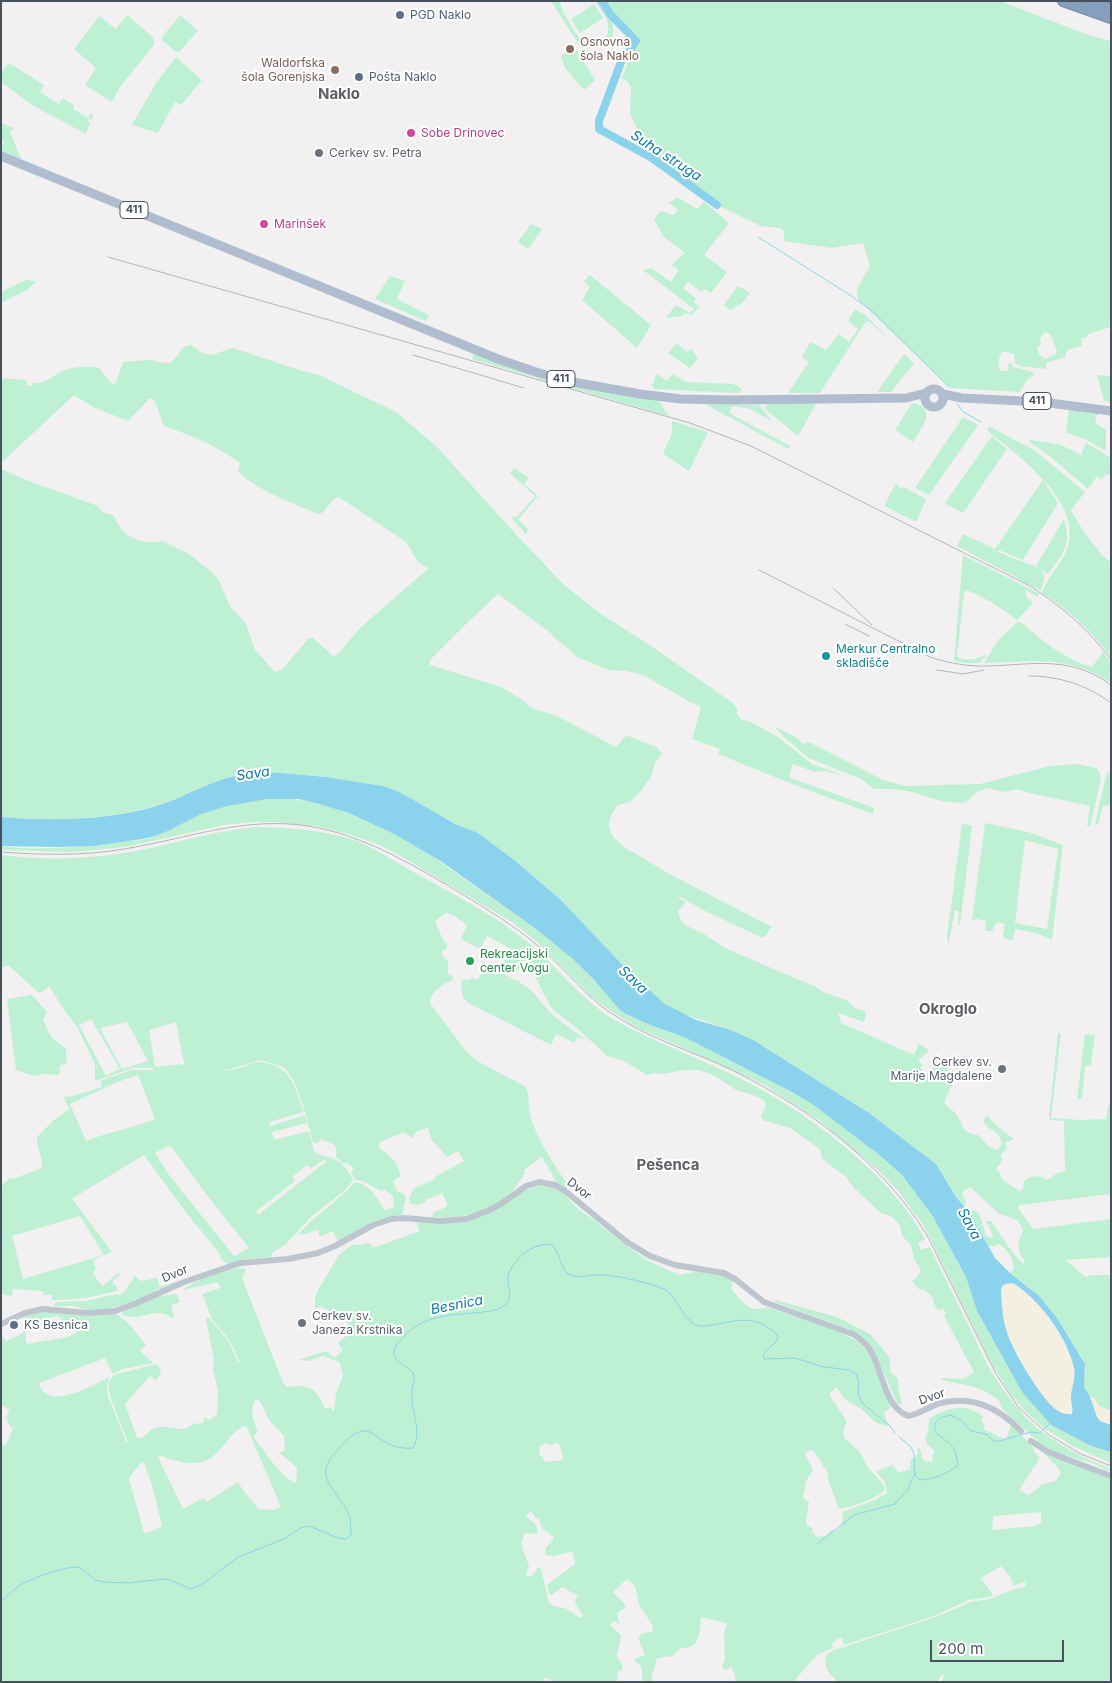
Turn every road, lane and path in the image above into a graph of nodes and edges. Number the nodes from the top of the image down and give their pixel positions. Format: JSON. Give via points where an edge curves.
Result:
{"nodes":[{"id":1,"x":1063,"y":1,"type":"edge"},
{"id":2,"x":1089,"y":1,"type":"edge"},
{"id":3,"x":1111,"y":9,"type":"edge"},
{"id":4,"x":1111,"y":18,"type":"edge"},
{"id":5,"x":1,"y":156,"type":"edge"},
{"id":6,"x":926,"y":393,"type":"junction"},
{"id":7,"x":906,"y":398,"type":"junction"},
{"id":8,"x":943,"y":398,"type":"junction"},
{"id":9,"x":927,"y":403,"type":"junction"},
{"id":10,"x":1111,"y":411,"type":"edge"},
{"id":11,"x":1,"y":1324,"type":"edge"},
{"id":12,"x":1022,"y":1431,"type":"dead end"},
{"id":13,"x":1031,"y":1440,"type":"dead end"},
{"id":14,"x":1111,"y":1476,"type":"edge"}],
"edges":[{"from":1,"to":4,"type":"highway"},
{"from":2,"to":3,"type":"highway"},
{"from":5,"to":7,"type":"main road","number":"411","via":[[498,359],[573,382],[640,394],[701,400]]},
{"from":6,"to":7,"type":"main road","number":"411"},
{"from":6,"to":8,"type":"main road","number":"411","via":[[935,388],[940,390]]},
{"from":6,"to":9,"type":"main road"},
{"from":7,"to":9,"type":"main road","number":"411"},
{"from":8,"to":9,"type":"main road","number":"411","via":[[940,406]]},
{"from":8,"to":10,"type":"main road","number":"411","via":[[1042,402]]},
{"from":11,"to":12,"type":"street","name":"Dvor","via":[[24,1313],[43,1309],[88,1313],[115,1311],[240,1263],[318,1253],[391,1219],[466,1219],[488,1211],[526,1186],[539,1182],[565,1191],[627,1242],[650,1256],[675,1264],[724,1272],[764,1302],[854,1334],[870,1350],[901,1414],[908,1416],[939,1404],[968,1401],[998,1411]]},
{"from":13,"to":14,"type":"street","via":[[1048,1452]]}]}
